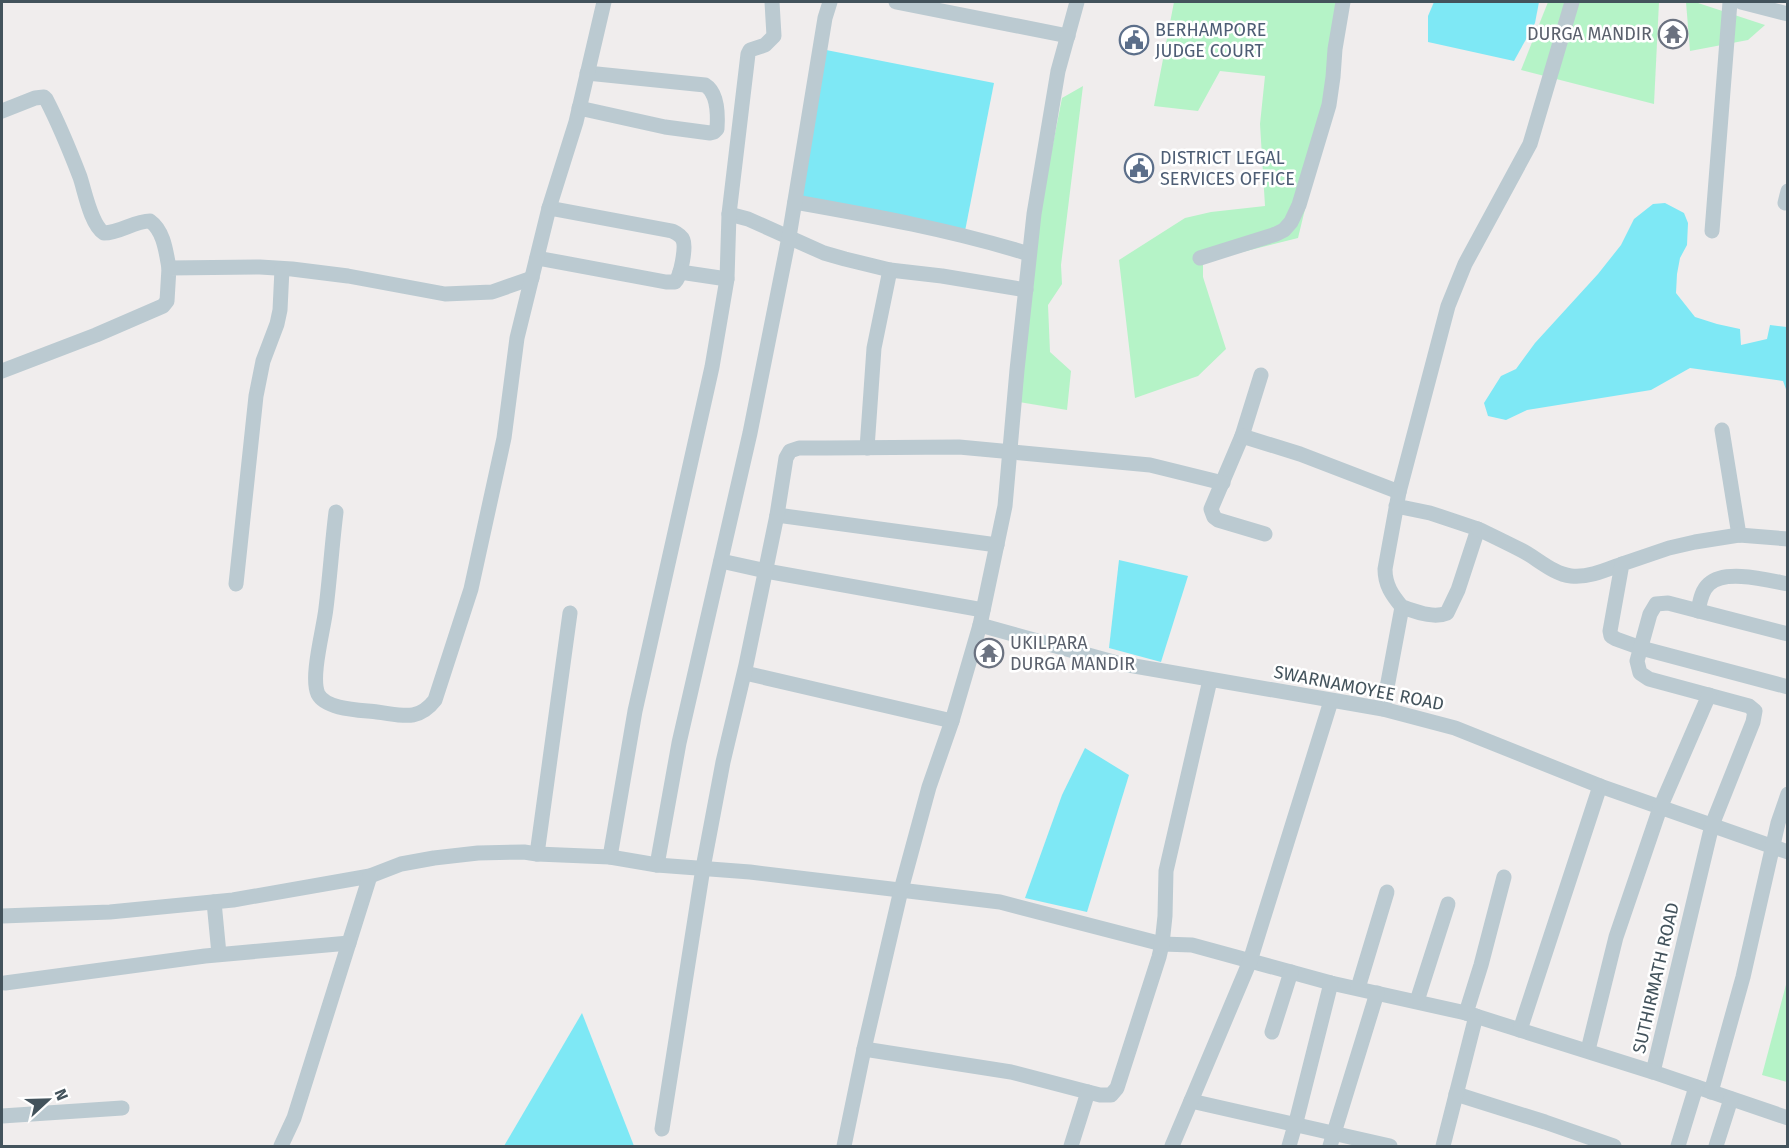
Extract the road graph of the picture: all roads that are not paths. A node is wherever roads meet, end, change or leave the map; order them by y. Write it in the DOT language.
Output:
graph roads {
  1 [pos="604,2"];
  2 [pos="772,2"];
  3 [pos="830,2"];
  4 [pos="896,2"];
  5 [pos="1077,2"];
  6 [pos="1343,2"];
  7 [pos="1572,2"];
  8 [pos="1730,2"];
  9 [pos="1741,2"];
  10 [pos="1788,14"];
  11 [pos="1068,36"];
  12 [pos="587,74"];
  13 [pos="579,108"];
  14 [pos="2,111"];
  15 [pos="795,202"];
  16 [pos="549,208"];
  17 [pos="729,214"];
  18 [pos="1712,231"];
  19 [pos="789,237"];
  20 [pos="1029,254"];
  21 [pos="537,258"];
  22 [pos="1200,258"];
  23 [pos="169,268"];
  24 [pos="282,268"];
  25 [pos="890,270"];
  26 [pos="680,272"];
  27 [pos="532,278"];
  28 [pos="727,279"];
  29 [pos="1026,290"];
  30 [pos="2,371"];
  31 [pos="1262,375"];
  32 [pos="1722,429"];
  33 [pos="1242,436"];
  34 [pos="867,448"];
  35 [pos="1010,452"];
  36 [pos="1223,483"];
  37 [pos="1398,499"];
  38 [pos="336,512"];
  39 [pos="777,515"];
  40 [pos="1478,529"];
  41 [pos="1265,534"];
  42 [pos="1739,535"];
  43 [pos="1788,539"];
  44 [pos="997,545"];
  45 [pos="721,561"];
  46 [pos="1622,564"];
  47 [pos="766,571"];
  48 [pos="236,584"];
  49 [pos="1788,584"];
  50 [pos="1402,607"];
  51 [pos="983,610"];
  52 [pos="1698,610"];
  53 [pos="570,613"];
  54 [pos="980,625"];
  55 [pos="1788,634"];
  56 [pos="1641,648"];
  57 [pos="745,673"];
  58 [pos="1210,680"];
  59 [pos="1788,687"];
  60 [pos="1709,695"];
  61 [pos="1331,701"];
  62 [pos="1383,709"];
  63 [pos="952,722"];
  64 [pos="1600,786"];
  65 [pos="1788,794"];
  66 [pos="1660,808"];
  67 [pos="1712,825"];
  68 [pos="1781,849"];
  69 [pos="537,854"];
  70 [pos="610,857"];
  71 [pos="657,865"];
  72 [pos="703,868"];
  73 [pos="370,876"];
  74 [pos="1504,877"];
  75 [pos="901,890"];
  76 [pos="1387,892"];
  77 [pos="214,902"];
  78 [pos="1448,904"];
  79 [pos="2,916"];
  80 [pos="349,943"];
  81 [pos="1162,944"];
  82 [pos="219,954"];
  83 [pos="1250,961"];
  84 [pos="1291,972"];
  85 [pos="5,982"];
  86 [pos="1331,983"];
  87 [pos="1358,988"];
  88 [pos="1377,993"];
  89 [pos="1417,1001"];
  90 [pos="1471,1015"];
  91 [pos="1520,1030"];
  92 [pos="1272,1032"];
  93 [pos="864,1049"];
  94 [pos="1588,1050"];
  95 [pos="1653,1072"];
  96 [pos="1703,1089"];
  97 [pos="1088,1092"];
  98 [pos="1456,1094"];
  99 [pos="1731,1099"];
  100 [pos="1191,1101"];
  101 [pos="122,1108"];
  102 [pos="2,1116"];
  103 [pos="1788,1118"];
  104 [pos="1295,1124"];
  105 [pos="662,1129"];
  106 [pos="1332,1140"];
  107 [pos="281,1146"];
  108 [pos="844,1146"];
  109 [pos="1071,1146"];
  110 [pos="1172,1146"];
  111 [pos="1288,1146"];
  112 [pos="1390,1146"];
  113 [pos="1443,1146"];
  114 [pos="1614,1146"];
  115 [pos="1678,1146"];
  116 [pos="1716,1146"];
  1 -- 12 [label="street"];
  2 -- 17 [label="street"];
  3 -- 15 [label="street"];
  4 -- 11 [label="street"];
  5 -- 11 [label="street"];
  6 -- 22 [label="street"];
  7 -- 37 [label="street"];
  8 -- 18 [label="street"];
  9 -- 10 [label="street"];
  11 -- 20 [label="street"];
  12 -- 13 [label="street"];
  12 -- 13 [label="street"];
  13 -- 16 [label="street"];
  14 -- 23 [label="street"];
  15 -- 19 [label="street"];
  15 -- 20 [label="street"];
  16 -- 21 [label="street"];
  16 -- 26 [label="street"];
  17 -- 19 [label="street"];
  17 -- 28 [label="street"];
  19 -- 25 [label="street"];
  19 -- 45 [label="street"];
  20 -- 29 [label="street"];
  21 -- 26 [label="street"];
  21 -- 27 [label="street"];
  23 -- 24 [label="street"];
  23 -- 30 [label="street"];
  24 -- 27 [label="street"];
  24 -- 48 [label="street"];
  25 -- 29 [label="street"];
  25 -- 34 [label="street"];
  26 -- 28 [label="street"];
  27 -- 38 [label="street"];
  28 -- 70 [label="street"];
  29 -- 35 [label="street"];
  31 -- 33 [label="street"];
  32 -- 42 [label="street"];
  33 -- 36 [label="street"];
  33 -- 37 [label="street"];
  34 -- 35 [label="street"];
  34 -- 39 [label="street"];
  35 -- 36 [label="street"];
  35 -- 44 [label="street"];
  36 -- 41 [label="street"];
  37 -- 40 [label="street"];
  37 -- 50 [label="street"];
  39 -- 44 [label="street"];
  39 -- 47 [label="street"];
  40 -- 46 [label="street"];
  40 -- 50 [label="street"];
  42 -- 43 [label="street"];
  42 -- 46 [label="street"];
  44 -- 51 [label="street"];
  45 -- 47 [label="street"];
  45 -- 71 [label="street"];
  46 -- 56 [label="street"];
  47 -- 51 [label="street"];
  47 -- 57 [label="street"];
  49 -- 52 [label="street"];
  50 -- 62 [label="street"];
  51 -- 54 [label="street"];
  52 -- 55 [label="street"];
  52 -- 56 [label="street"];
  53 -- 69 [label="street"];
  54 -- 58 [label="street, SWARNAMOYEE ROAD"];
  54 -- 63 [label="street"];
  56 -- 59 [label="street"];
  56 -- 60 [label="street"];
  57 -- 63 [label="street"];
  57 -- 72 [label="street"];
  58 -- 61 [label="street, SWARNAMOYEE ROAD"];
  58 -- 81 [label="street"];
  60 -- 66 [label="street"];
  60 -- 67 [label="street, SUTHIRMATH ROAD"];
  61 -- 62 [label="street, SWARNAMOYEE ROAD"];
  61 -- 83 [label="street"];
  62 -- 64 [label="street, SWARNAMOYEE ROAD"];
  63 -- 75 [label="street"];
  64 -- 66 [label="street, SWARNAMOYEE ROAD"];
  64 -- 91 [label="street"];
  65 -- 68 [label="street"];
  66 -- 67 [label="street, SWARNAMOYEE ROAD"];
  66 -- 94 [label="street"];
  67 -- 68 [label="street, SWARNAMOYEE ROAD"];
  67 -- 95 [label="street, SUTHIRMATH ROAD"];
  68 -- 96 [label="street"];
  69 -- 70 [label="street"];
  69 -- 73 [label="street"];
  70 -- 71 [label="street"];
  71 -- 72 [label="street"];
  72 -- 75 [label="street"];
  72 -- 105 [label="street"];
  73 -- 77 [label="street"];
  73 -- 80 [label="street"];
  74 -- 90 [label="street"];
  75 -- 81 [label="street"];
  75 -- 93 [label="street"];
  76 -- 87 [label="street"];
  77 -- 79 [label="street"];
  77 -- 82 [label="street"];
  78 -- 89 [label="street"];
  80 -- 82 [label="street"];
  80 -- 107 [label="street"];
  81 -- 83 [label="street"];
  81 -- 97 [label="street"];
  82 -- 85 [label="street"];
  83 -- 84 [label="street"];
  83 -- 100 [label="street"];
  84 -- 86 [label="street"];
  84 -- 92 [label="street"];
  86 -- 87 [label="street"];
  86 -- 104 [label="street"];
  87 -- 88 [label="street"];
  88 -- 89 [label="street"];
  88 -- 106 [label="street"];
  89 -- 90 [label="street"];
  90 -- 91 [label="street"];
  90 -- 98 [label="street"];
  91 -- 94 [label="street"];
  93 -- 97 [label="street"];
  93 -- 108 [label="street"];
  94 -- 95 [label="street"];
  95 -- 96 [label="street, SUTHIRMATH ROAD"];
  96 -- 99 [label="street, SUTHIRMATH ROAD"];
  96 -- 115 [label="street"];
  97 -- 109 [label="street"];
  98 -- 113 [label="street"];
  98 -- 114 [label="street"];
  99 -- 103 [label="street, SUTHIRMATH ROAD"];
  99 -- 116 [label="street"];
  100 -- 104 [label="street"];
  100 -- 110 [label="street"];
  101 -- 102 [label="street"];
  104 -- 106 [label="street"];
  104 -- 111 [label="street"];
  106 -- 112 [label="street"];
}
